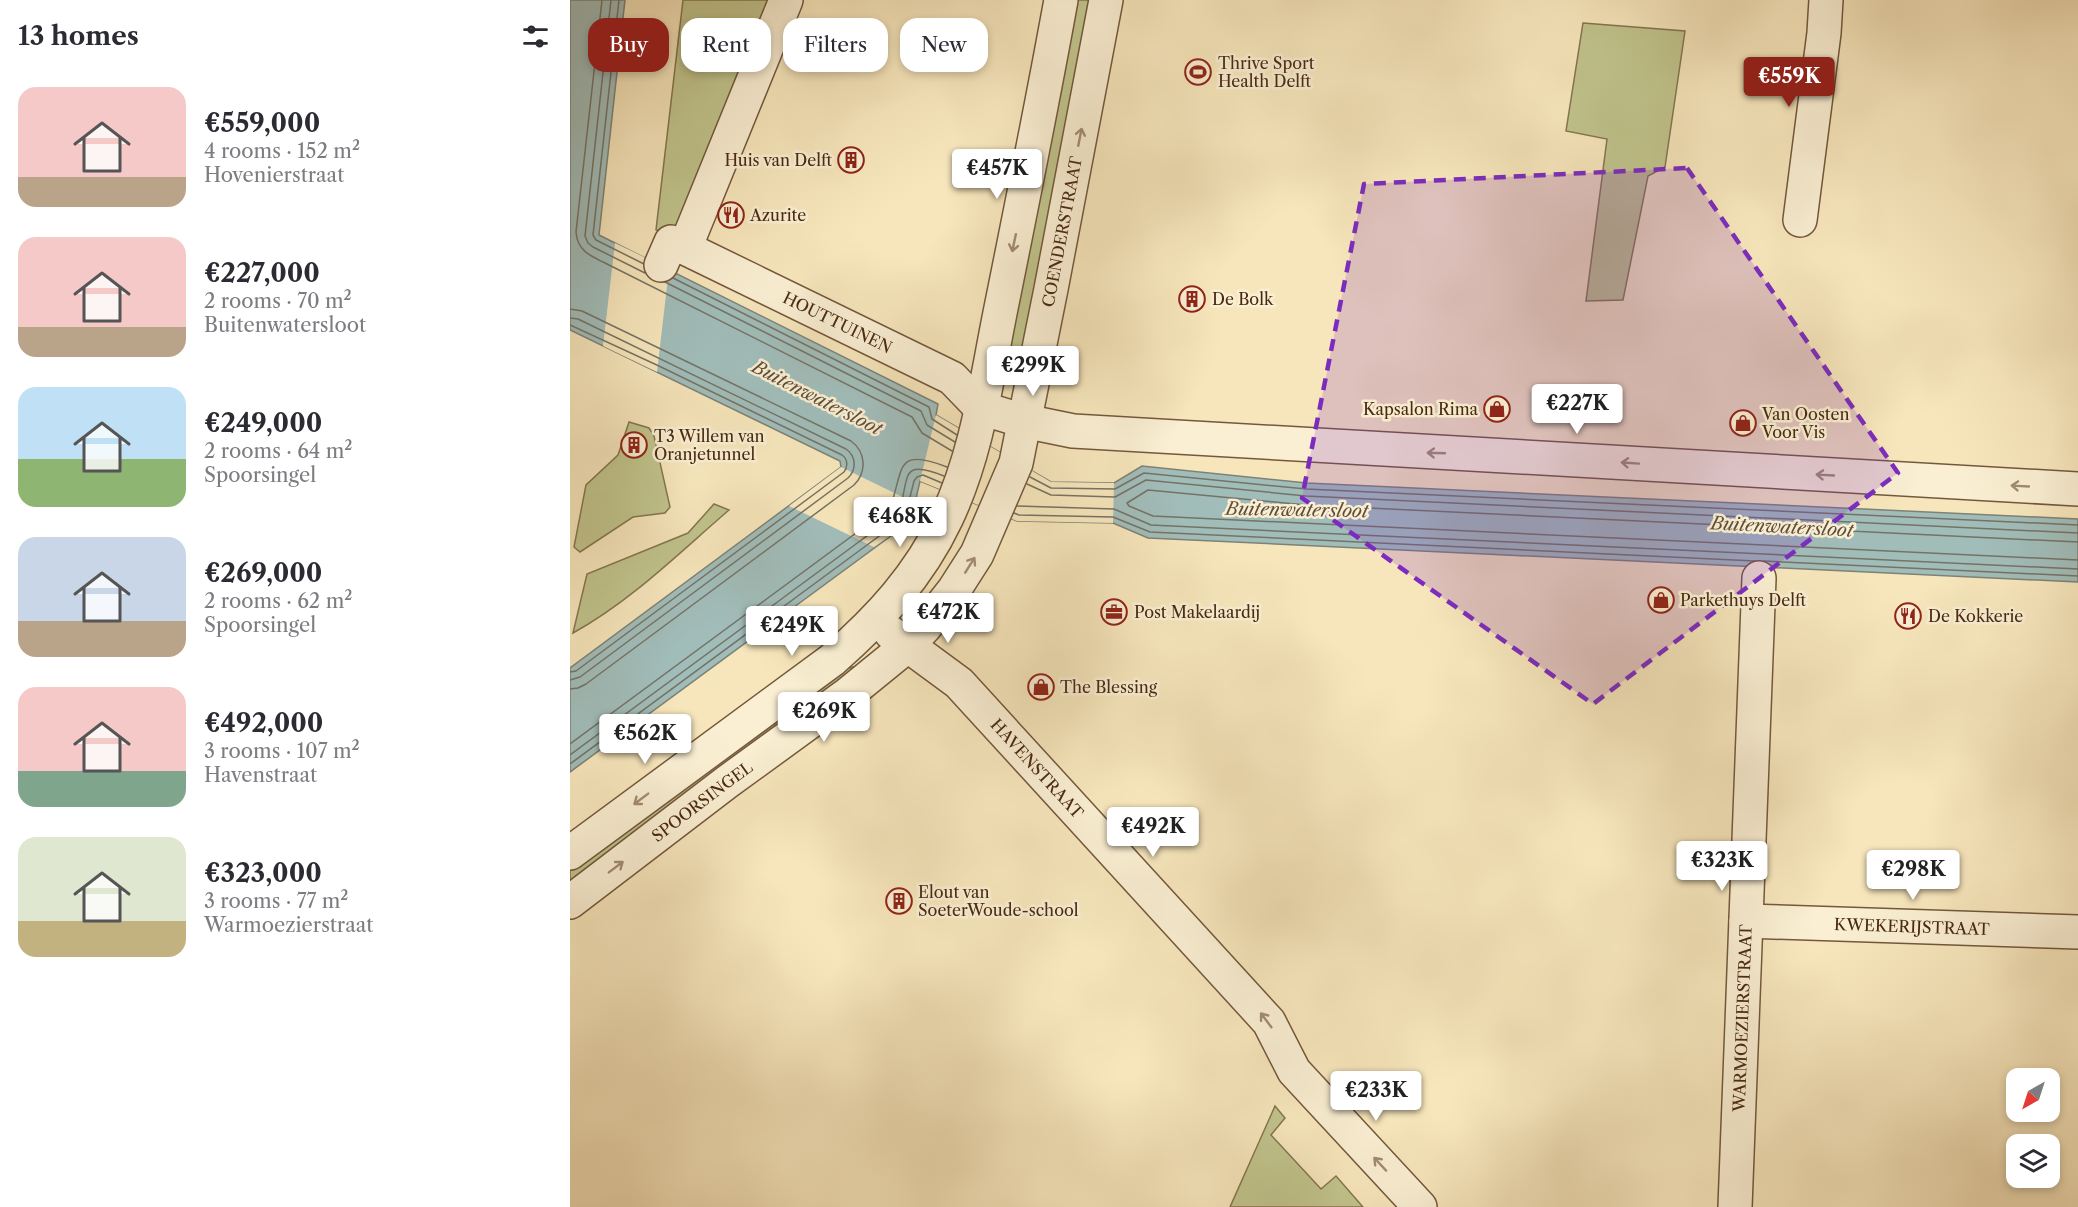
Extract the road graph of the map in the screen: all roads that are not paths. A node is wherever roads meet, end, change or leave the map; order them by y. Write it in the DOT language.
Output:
graph roads {
  1 [pos="786,0"];
  2 [pos="1061,0"];
  3 [pos="1106,0"];
  4 [pos="1826,0"];
  5 [pos="1800,220"];
  6 [pos="1024,421"];
  7 [pos="979,423"];
  8 [pos="2078,489"];
  9 [pos="996,512"];
  10 [pos="1759,578"];
  11 [pos="875,621"];
  12 [pos="907,646"];
  13 [pos="570,853"];
  14 [pos="570,902"];
  15 [pos="1746,921"];
  16 [pos="2078,932"];
  17 [pos="1420,1207"];
  18 [pos="1735,1207"];
  1 -- 7 [label="street, HOUTTUINEN"];
  2 -- 7 [label="street, one-way"];
  6 -- 3 [label="street, COENDERSTRAAT, one-way"];
  4 -- 5 [label="street"];
  6 -- 7 [label="street"];
  8 -- 6 [label="street, one-way"];
  6 -- 9 [label="street, COENDERSTRAAT"];
  7 -- 11 [label="street"];
  12 -- 9 [label="street, SPOORSINGEL, one-way"];
  10 -- 15 [label="street, WARMOEZIERSTRAAT"];
  11 -- 12 [label="street, HAVENSTRAAT"];
  11 -- 13 [label="street, one-way"];
  14 -- 12 [label="street, SPOORSINGEL, one-way"];
  17 -- 12 [label="street, HAVENSTRAAT, one-way"];
  15 -- 16 [label="street, KWEKERIJSTRAAT"];
  15 -- 18 [label="street, WARMOEZIERSTRAAT"];
}
